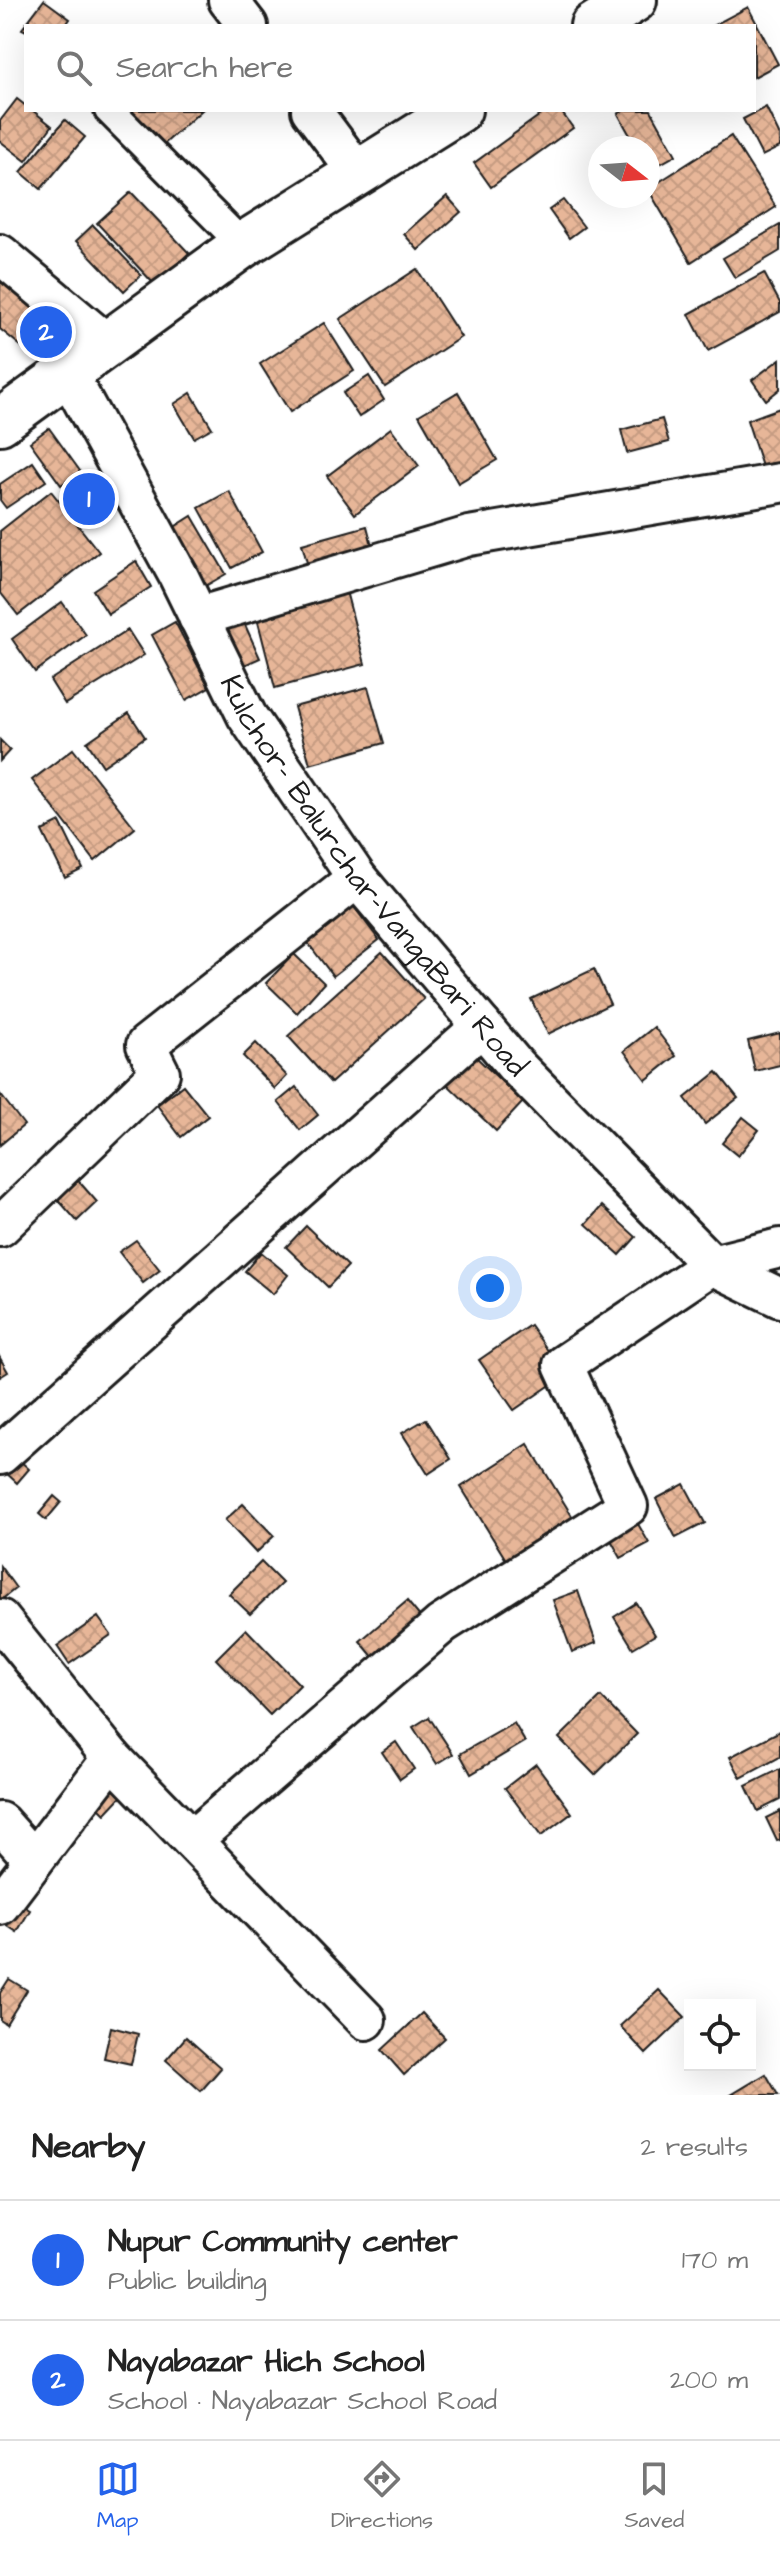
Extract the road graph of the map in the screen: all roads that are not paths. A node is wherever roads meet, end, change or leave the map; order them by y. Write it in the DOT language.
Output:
graph roads {
  1 [pos="228,0"];
  2 [pos="634,0"];
  3 [pos="246,24"];
  4 [pos="596,24"];
  5 [pos="111,112"];
  6 [pos="312,112"];
  7 [pos="456,112"];
  8 [pos="358,173"];
  9 [pos="243,245"];
  10 [pos="0,254"];
  11 [pos="106,343"];
  12 [pos="67,372"];
  13 [pos="0,422"];
  14 [pos="780,483"];
  15 [pos="198,617"];
  16 [pos="357,878"];
  17 [pos="482,1026"];
  18 [pos="0,1227"];
  19 [pos="780,1248"];
  20 [pos="712,1265"];
  21 [pos="780,1298"];
  22 [pos="0,1455"];
  23 [pos="0,1619"];
  24 [pos="112,1758"];
  25 [pos="0,1822"];
  26 [pos="192,1840"];
  27 [pos="33,1859"];
  28 [pos="0,1905"];
  29 [pos="366,2020"];
  1 -- 3 [label="street"];
  2 -- 4 [label="main road"];
  5 -- 9 [label="street"];
  6 -- 8 [label="street"];
  7 -- 8 [label="main road"];
  8 -- 9 [label="main road"];
  9 -- 11 [label="main road"];
  10 -- 11 [label="street"];
  11 -- 12 [label="main road"];
  12 -- 13 [label="main road"];
  12 -- 15 [label="street, Kulchor- Balurchar-VangaBari Road"];
  14 -- 15 [label="street"];
  15 -- 16 [label="street, Kulchor- Balurchar-VangaBari Road"];
  16 -- 17 [label="street, Kulchor- Balurchar-VangaBari Road"];
  16 -- 18 [label="street"];
  17 -- 20 [label="street, Kulchor- Balurchar-VangaBari Road"];
  17 -- 22 [label="street"];
  19 -- 20 [label="street"];
  20 -- 21 [label="street, Kulchor- Balurchar-VangaBari Road"];
  20 -- 26 [label="street"];
  23 -- 24 [label="street"];
  24 -- 26 [label="street"];
  24 -- 27 [label="street"];
  25 -- 27 [label="street"];
  26 -- 29 [label="street"];
  27 -- 28 [label="street"];
}
